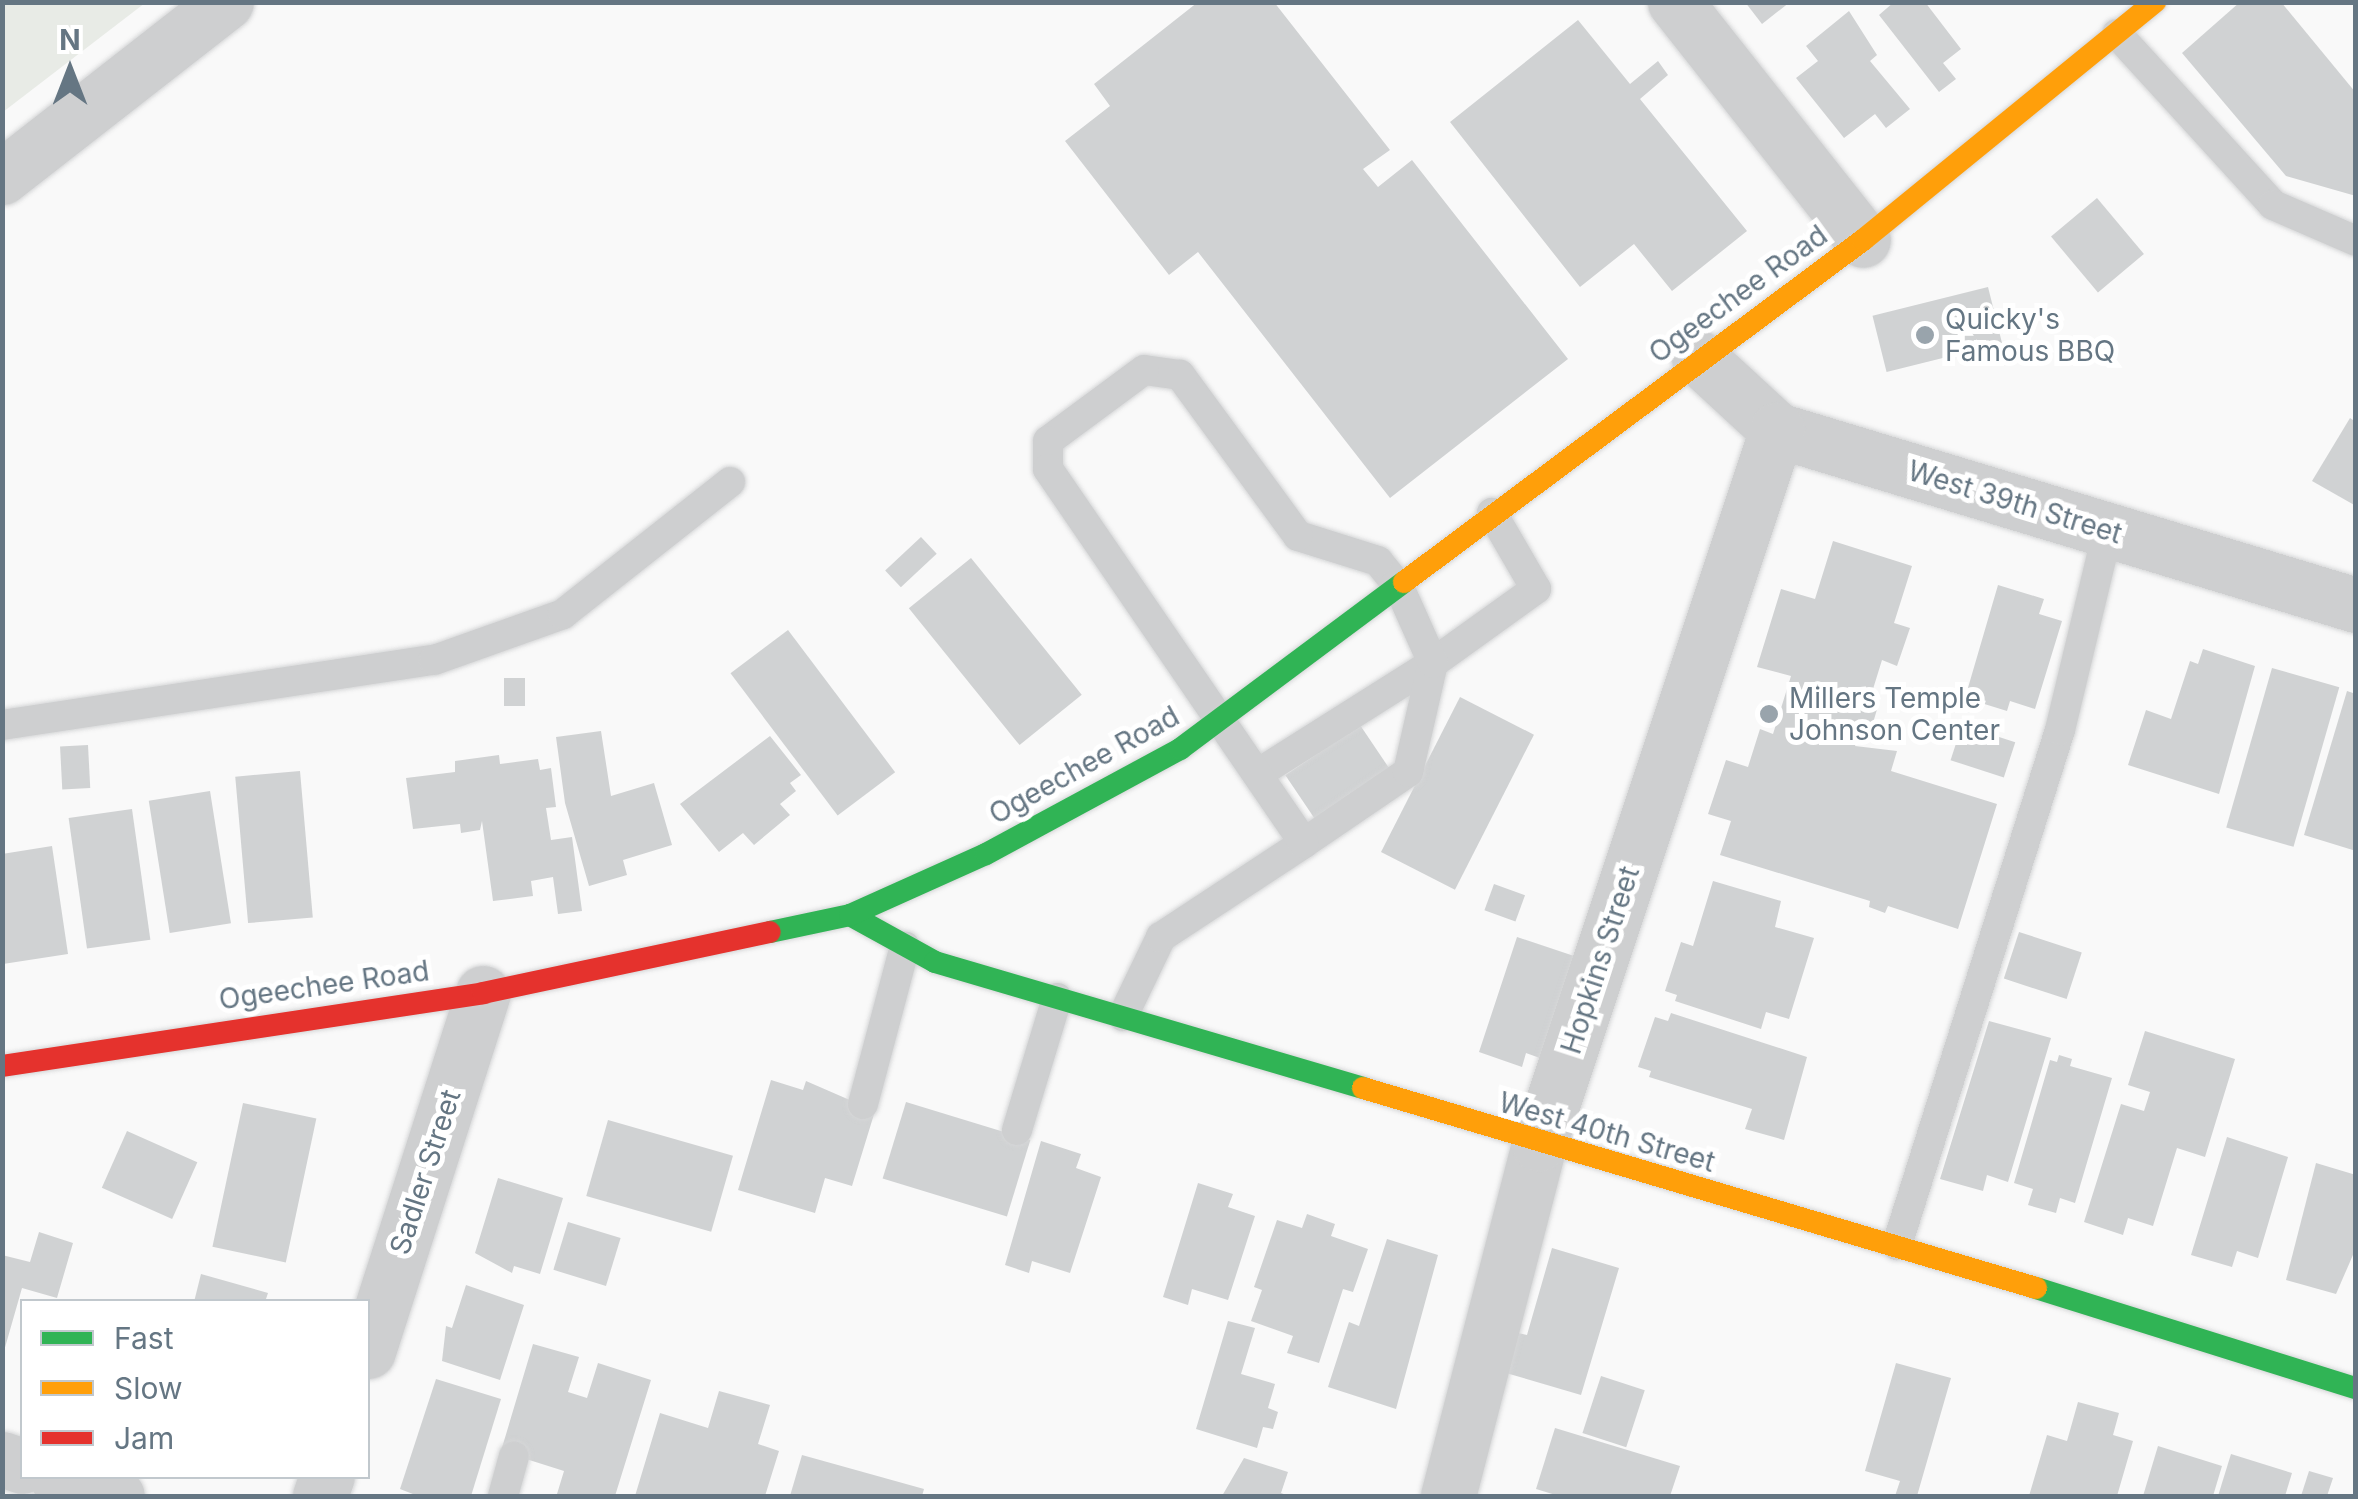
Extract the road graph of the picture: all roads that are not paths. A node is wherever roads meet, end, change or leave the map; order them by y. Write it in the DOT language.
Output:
graph roads {
  1 [pos="226,2"];
  2 [pos="1674,2"];
  3 [pos="2156,2"];
  4 [pos="2117,34"];
  5 [pos="2,176"];
  6 [pos="1863,240"];
  7 [pos="2356,241"];
  8 [pos="1698,358"];
  9 [pos="1777,430"];
  10 [pos="730,482"];
  11 [pos="1492,513"];
  12 [pos="2108,530"];
  13 [pos="1400,587"];
  14 [pos="2356,604"];
  15 [pos="1433,663"];
  16 [pos="1223,717"];
  17 [pos="2,726"];
  18 [pos="1258,773"];
  19 [pos="1304,843"];
  20 [pos="850,915"];
  21 [pos="905,946"];
  22 [pos="483,993"];
  23 [pos="1057,998"];
  24 [pos="1123,1016"];
  25 [pos="2,1066"];
  26 [pos="863,1104"];
  27 [pos="1017,1130"];
  28 [pos="1539,1144"];
  29 [pos="1897,1245"];
  30 [pos="370,1345"];
  31 [pos="2356,1388"];
  32 [pos="514,1456"];
  33 [pos="65,1479"];
  34 [pos="117,1496"];
  35 [pos="503,1496"];
  36 [pos="1448,1496"];
  1 -- 5 [label="street"];
  2 -- 6 [label="street"];
  3 -- 4 [label="street, Ogeechee Road"];
  4 -- 6 [label="street, Ogeechee Road"];
  4 -- 7 [label="lane"];
  6 -- 8 [label="street, Ogeechee Road"];
  8 -- 9 [label="street, West 39th Street"];
  8 -- 11 [label="street, Ogeechee Road"];
  9 -- 12 [label="street, West 39th Street"];
  9 -- 28 [label="street, Hopkins Street"];
  10 -- 17 [label="lane"];
  11 -- 13 [label="street, Ogeechee Road"];
  11 -- 15 [label="lane"];
  12 -- 14 [label="street, West 39th Street"];
  12 -- 29 [label="lane"];
  13 -- 15 [label="lane"];
  13 -- 16 [label="street, Ogeechee Road"];
  13 -- 16 [label="lane"];
  15 -- 18 [label="lane"];
  15 -- 19 [label="lane"];
  16 -- 18 [label="lane"];
  16 -- 20 [label="street, Ogeechee Road"];
  18 -- 19 [label="lane"];
  19 -- 24 [label="lane"];
  20 -- 21 [label="street, West 40th Street"];
  20 -- 22 [label="street, Ogeechee Road"];
  21 -- 23 [label="street, West 40th Street"];
  21 -- 26 [label="lane"];
  22 -- 25 [label="street, Ogeechee Road"];
  22 -- 30 [label="street, Sadler Street"];
  23 -- 24 [label="street, West 40th Street"];
  23 -- 27 [label="lane"];
  24 -- 28 [label="street, West 40th Street"];
  28 -- 29 [label="street, West 40th Street"];
  28 -- 36 [label="street, Hopkins Street"];
  29 -- 31 [label="street, West 40th Street"];
  32 -- 35 [label="lane"];
  33 -- 34 [label="street"];
}
